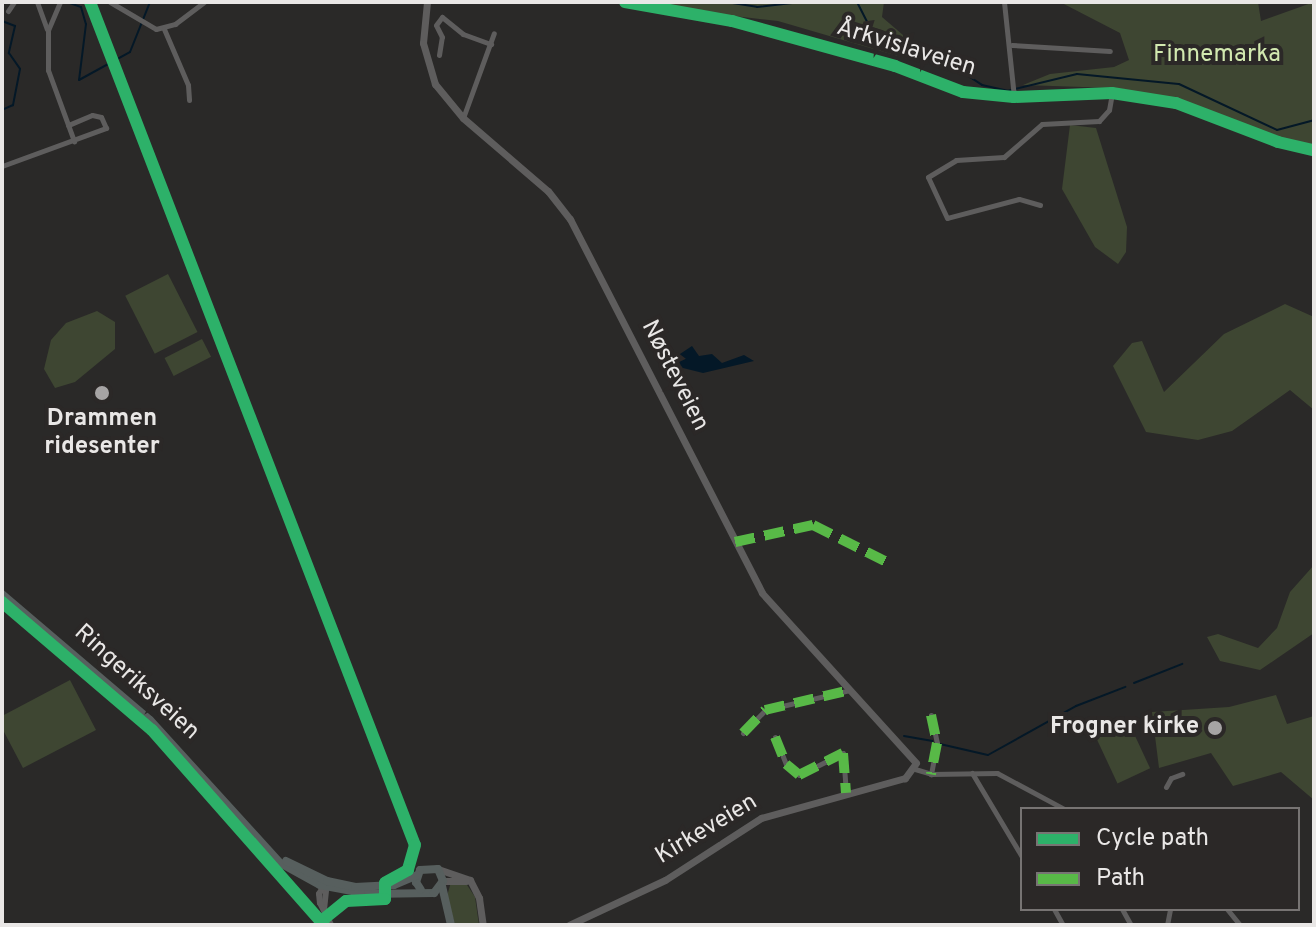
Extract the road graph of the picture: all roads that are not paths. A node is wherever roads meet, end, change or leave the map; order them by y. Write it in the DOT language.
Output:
graph roads {
  1 [pos="14,2"];
  2 [pos="37,2"];
  3 [pos="60,2"];
  4 [pos="110,2"];
  5 [pos="204,2"];
  6 [pos="427,2"];
  7 [pos="625,2"];
  8 [pos="1004,2"];
  9 [pos="8,11"];
  10 [pos="164,29"];
  11 [pos="48,30"];
  12 [pos="494,33"];
  13 [pos="491,44"];
  14 [pos="1012,45"];
  15 [pos="1110,51"];
  16 [pos="439,55"];
  17 [pos="1014,93"];
  18 [pos="1112,93"];
  19 [pos="189,100"];
  20 [pos="463,118"];
  21 [pos="68,125"];
  22 [pos="74,141"];
  23 [pos="1314,150"];
  24 [pos="2,166"];
  25 [pos="1040,205"];
  26 [pos="2,594"];
  27 [pos="850,690"];
  28 [pos="931,715"];
  29 [pos="743,733"];
  30 [pos="775,737"];
  31 [pos="916,766"];
  32 [pos="972,773"];
  33 [pos="931,774"];
  34 [pos="1182,774"];
  35 [pos="1166,787"];
  36 [pos="846,793"];
  37 [pos="1060,807"];
  38 [pos="1020,854"];
  39 [pos="438,869"];
  40 [pos="417,875"];
  41 [pos="471,883"];
  42 [pos="442,884"];
  43 [pos="326,885"];
  44 [pos="425,892"];
  45 [pos="449,921"];
  46 [pos="331,925"];
  47 [pos="483,925"];
  48 [pos="569,925"];
  1 -- 9 [label="street"];
  2 -- 11 [label="street"];
  3 -- 11 [label="street"];
  4 -- 10 [label="street"];
  5 -- 10 [label="street"];
  6 -- 20 [label="main road, Nøsteveien"];
  7 -- 17 [label="street, Årkvislaveien"];
  8 -- 14 [label="street"];
  10 -- 19 [label="street"];
  11 -- 21 [label="street"];
  12 -- 13 [label="street"];
  13 -- 16 [label="street"];
  13 -- 20 [label="street"];
  14 -- 15 [label="street"];
  14 -- 17 [label="street"];
  17 -- 18 [label="street, Årkvislaveien"];
  18 -- 23 [label="street, Årkvislaveien"];
  18 -- 25 [label="street"];
  20 -- 27 [label="main road, Nøsteveien"];
  21 -- 22 [label="street"];
  21 -- 22 [label="street"];
  22 -- 24 [label="street"];
  26 -- 43 [label="main road, Ringeriksveien"];
  27 -- 29 [label="street"];
  27 -- 31 [label="main road, Nøsteveien"];
  28 -- 33 [label="street"];
  30 -- 36 [label="street"];
  31 -- 33 [label="street"];
  31 -- 36 [label="main road, Kirkeveien"];
  32 -- 33 [label="street"];
  32 -- 37 [label="street"];
  32 -- 38 [label="street"];
  34 -- 35 [label="street"];
  36 -- 48 [label="main road, Kirkeveien"];
  39 -- 40 [label="main road, Ringeriksveien"];
  39 -- 41 [label="main road"];
  39 -- 42 [label="main road"];
  40 -- 43 [label="main road, Ringeriksveien"];
  40 -- 44 [label="main road"];
  41 -- 42 [label="main road"];
  41 -- 47 [label="main road"];
  42 -- 44 [label="main road"];
  42 -- 45 [label="main road"];
  43 -- 44 [label="main road, Ringeriksveien"];
  43 -- 46 [label="street"];
  44 -- 45 [label="main road"];
}
